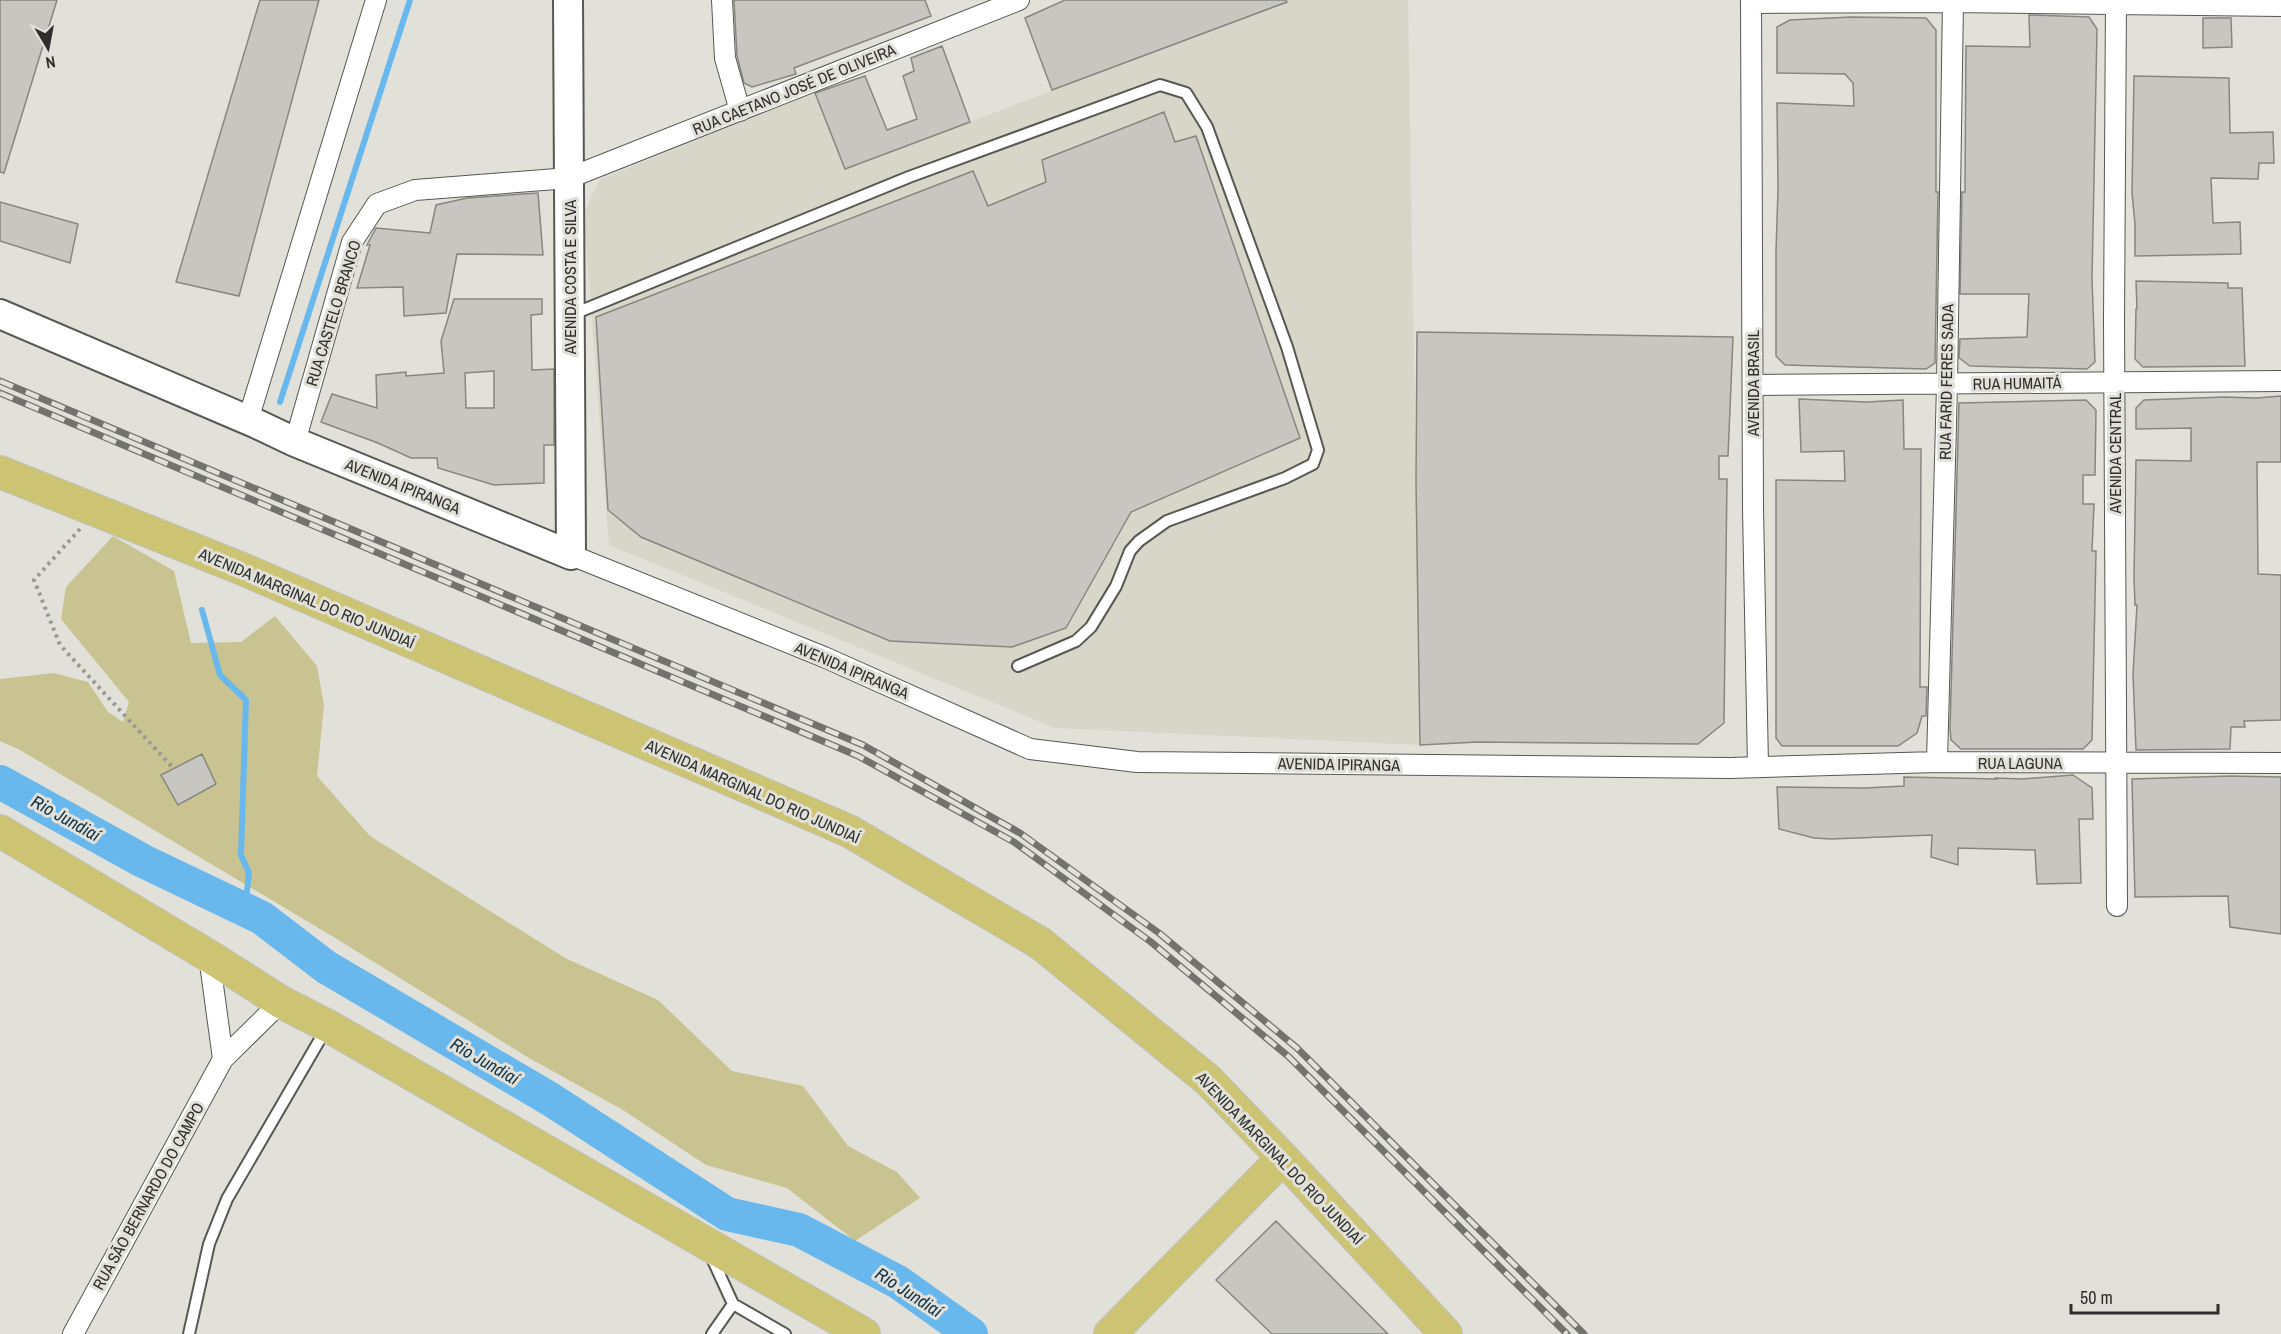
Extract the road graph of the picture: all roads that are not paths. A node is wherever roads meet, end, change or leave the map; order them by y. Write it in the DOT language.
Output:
graph roads {
  1 [pos="376,0"];
  2 [pos="568,0"];
  3 [pos="722,0"];
  4 [pos="1019,0"];
  5 [pos="1751,2"];
  6 [pos="1953,2"];
  7 [pos="2116,3"];
  8 [pos="2281,6"];
  9 [pos="740,111"];
  10 [pos="569,178"];
  11 [pos="0,314"];
  12 [pos="570,315"];
  13 [pos="2114,381"];
  14 [pos="2281,381"];
  15 [pos="1753,385"];
  16 [pos="1947,385"];
  17 [pos="253,422"];
  18 [pos="291,440"];
  19 [pos="0,472"];
  20 [pos="571,555"];
  21 [pos="1018,666"];
  22 [pos="1937,762"];
  23 [pos="2116,763"];
  24 [pos="2281,763"];
  25 [pos="1758,766"];
  26 [pos="0,831"];
  27 [pos="2117,906"];
  28 [pos="209,956"];
  29 [pos="281,1002"];
  30 [pos="328,1026"];
  31 [pos="223,1059"];
  32 [pos="1283,1158"];
  33 [pos="705,1243"];
  34 [pos="733,1304"];
  35 [pos="73,1334"];
  36 [pos="189,1334"];
  37 [pos="712,1334"];
  38 [pos="785,1334"];
  39 [pos="864,1334"];
  40 [pos="1110,1334"];
  41 [pos="1446,1334"];
  1 -- 17 [label="street"];
  2 -- 10 [label="main road, AVENIDA COSTA E SILVA"];
  3 -- 9 [label="street"];
  4 -- 9 [label="street, RUA CAETANO JOSÉ DE OLIVEIRA"];
  5 -- 6 [label="street"];
  5 -- 15 [label="street, AVENIDA BRASIL"];
  6 -- 7 [label="street"];
  6 -- 16 [label="street, RUA FARID FERES SADA"];
  7 -- 8 [label="street"];
  7 -- 13 [label="street, AVENIDA CENTRAL"];
  9 -- 10 [label="street, RUA CAETANO JOSÉ DE OLIVEIRA"];
  10 -- 12 [label="main road, AVENIDA COSTA E SILVA"];
  10 -- 18 [label="street, RUA CASTELO BRANCO"];
  11 -- 17 [label="main road, AVENIDA IPIRANGA"];
  12 -- 20 [label="main road, AVENIDA COSTA E SILVA"];
  12 -- 21 [label="lane"];
  13 -- 14 [label="street, RUA HUMAITÁ"];
  13 -- 16 [label="street, RUA HUMAITÁ"];
  13 -- 23 [label="street, AVENIDA CENTRAL"];
  15 -- 16 [label="street, RUA HUMAITÁ"];
  15 -- 25 [label="street, AVENIDA BRASIL"];
  16 -- 22 [label="street, RUA FARID FERES SADA"];
  17 -- 18 [label="main road, AVENIDA IPIRANGA"];
  18 -- 20 [label="main road, AVENIDA IPIRANGA"];
  19 -- 32 [label="main road, AVENIDA MARGINAL DO RIO JUNDIAÍ"];
  20 -- 25 [label="street, AVENIDA IPIRANGA"];
  22 -- 23 [label="street, RUA LAGUNA"];
  22 -- 25 [label="street, RUA LAGUNA"];
  23 -- 24 [label="street, RUA LAGUNA"];
  23 -- 27 [label="street, AVENIDA CENTRAL"];
  26 -- 28 [label="main road"];
  28 -- 29 [label="main road"];
  28 -- 31 [label="street"];
  29 -- 30 [label="main road"];
  29 -- 31 [label="street, RUA SÃO BERNARDO DO CAMPO"];
  30 -- 33 [label="main road"];
  30 -- 36 [label="lane"];
  31 -- 35 [label="street, RUA SÃO BERNARDO DO CAMPO"];
  32 -- 40 [label="main road"];
  32 -- 41 [label="main road, AVENIDA MARGINAL DO RIO JUNDIAÍ"];
  33 -- 34 [label="lane"];
  33 -- 39 [label="main road"];
  34 -- 37 [label="lane"];
  34 -- 38 [label="lane"];
}
